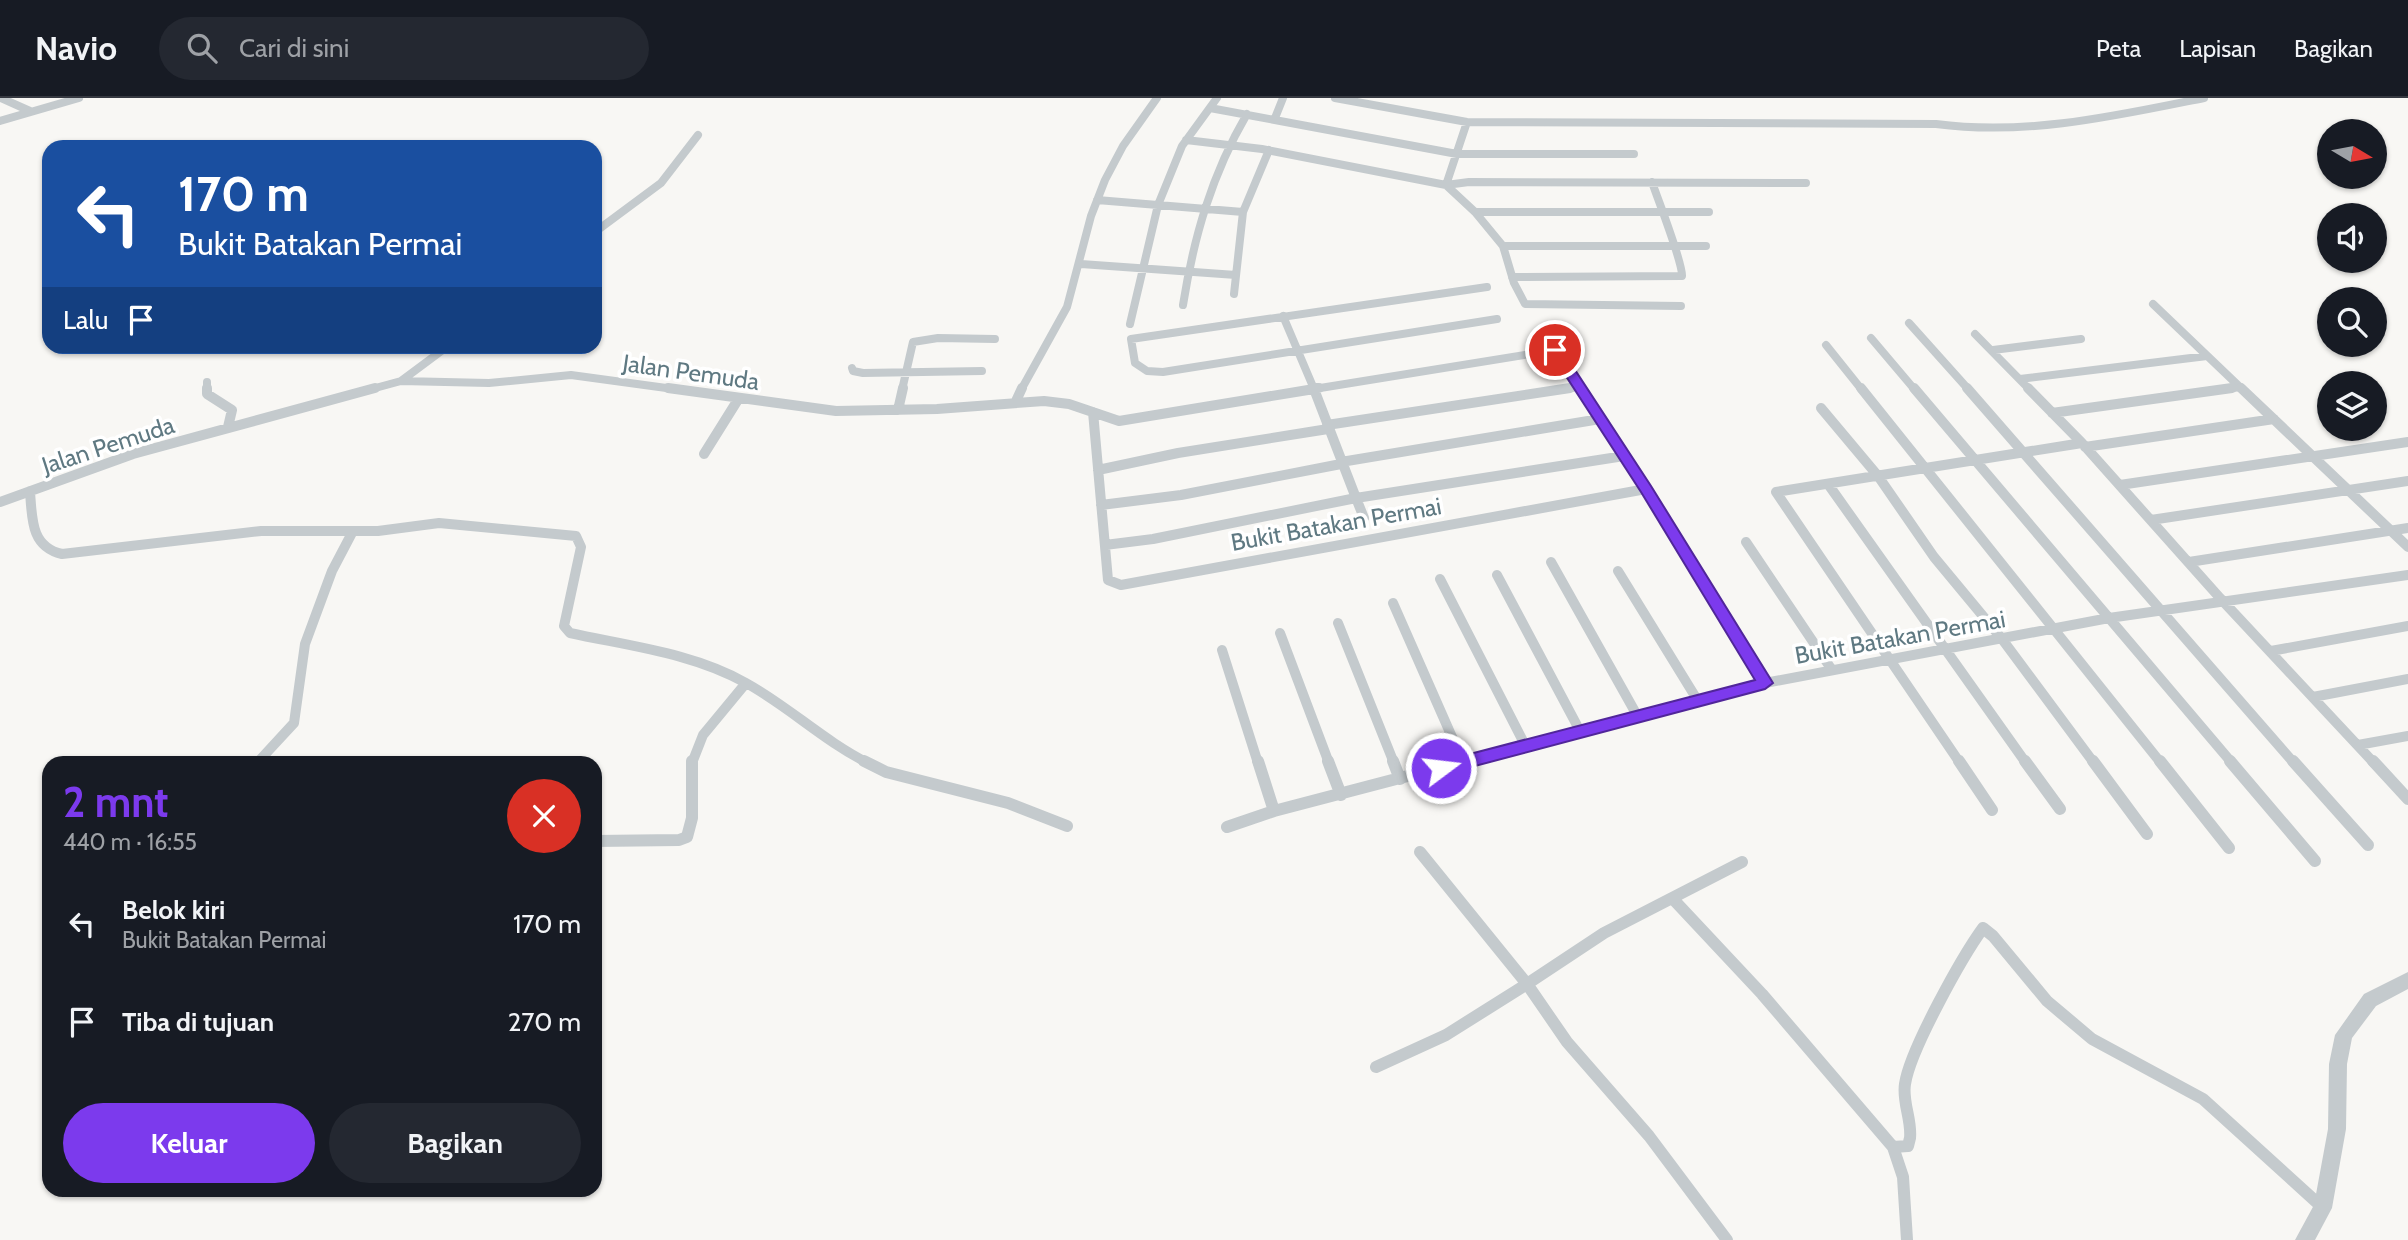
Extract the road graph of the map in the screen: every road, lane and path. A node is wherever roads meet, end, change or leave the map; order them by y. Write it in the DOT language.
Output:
graph roads {
  1 [pos="1,98"];
  2 [pos="79,98"];
  3 [pos="1157,98"];
  4 [pos="1217,98"];
  5 [pos="1283,98"];
  6 [pos="1335,98"];
  7 [pos="2204,98"];
  8 [pos="1210,108"];
  9 [pos="30,111"];
  10 [pos="1247,114"];
  11 [pos="1275,118"];
  12 [pos="0,121"];
  13 [pos="1467,122"];
  14 [pos="698,135"];
  15 [pos="1186,140"];
  16 [pos="1228,144"];
  17 [pos="1269,150"];
  18 [pos="1634,153"];
  19 [pos="1457,154"];
  20 [pos="1652,181"];
  21 [pos="1806,183"];
  22 [pos="1447,185"];
  23 [pos="1097,200"];
  24 [pos="1158,205"];
  25 [pos="1202,209"];
  26 [pos="1244,212"];
  27 [pos="1475,212"];
  28 [pos="1661,212"];
  29 [pos="1709,212"];
  30 [pos="602,227"];
  31 [pos="1503,246"];
  32 [pos="1673,246"];
  33 [pos="1706,246"];
  34 [pos="1082,264"];
  35 [pos="1143,268"];
  36 [pos="1188,271"];
  37 [pos="1236,275"];
  38 [pos="1512,277"];
  39 [pos="1487,287"];
  40 [pos="1234,294"];
  41 [pos="2152,304"];
  42 [pos="1183,305"];
  43 [pos="1681,306"];
  44 [pos="1283,316"];
  45 [pos="1497,318"];
  46 [pos="1909,323"];
  47 [pos="1130,324"];
  48 [pos="1975,334"];
  49 [pos="1871,338"];
  50 [pos="995,339"];
  51 [pos="2081,339"];
  52 [pos="1826,345"];
  53 [pos="1297,350"];
  54 [pos="1993,350"];
  55 [pos="437,354"];
  56 [pos="2207,356"];
  57 [pos="852,368"];
  58 [pos="982,371"];
  59 [pos="906,373"];
  60 [pos="2020,379"];
  61 [pos="401,381"];
  62 [pos="206,382"];
  63 [pos="1578,387"];
  64 [pos="2240,387"];
  65 [pos="1314,389"];
  66 [pos="739,398"];
  67 [pos="1016,401"];
  68 [pos="1822,408"];
  69 [pos="898,410"];
  70 [pos="1093,412"];
  71 [pos="2052,412"];
  72 [pos="1600,419"];
  73 [pos="2274,419"];
  74 [pos="228,427"];
  75 [pos="1327,427"];
  76 [pos="2408,442"];
  77 [pos="2084,445"];
  78 [pos="2026,453"];
  79 [pos="704,454"];
  80 [pos="1624,456"];
  81 [pos="2312,456"];
  82 [pos="1975,461"];
  83 [pos="1341,463"];
  84 [pos="1925,468"];
  85 [pos="1098,470"];
  86 [pos="1878,476"];
  87 [pos="2408,481"];
  88 [pos="1828,484"];
  89 [pos="2120,485"];
  90 [pos="1646,489"];
  91 [pos="2349,490"];
  92 [pos="30,491"];
  93 [pos="1356,498"];
  94 [pos="0,502"];
  95 [pos="1101,505"];
  96 [pos="1364,518"];
  97 [pos="2151,520"];
  98 [pos="2408,528"];
  99 [pos="2391,530"];
  100 [pos="353,531"];
  101 [pos="1746,542"];
  102 [pos="1105,545"];
  103 [pos="2408,547"];
  104 [pos="1551,562"];
  105 [pos="2189,562"];
  106 [pos="1618,571"];
  107 [pos="1497,575"];
  108 [pos="2408,575"];
  109 [pos="1440,579"];
  110 [pos="1393,603"];
  111 [pos="2225,603"];
  112 [pos="2165,611"];
  113 [pos="2109,618"];
  114 [pos="1338,623"];
  115 [pos="2408,626"];
  116 [pos="2054,630"];
  117 [pos="1280,633"];
  118 [pos="2002,639"];
  119 [pos="1222,650"];
  120 [pos="1946,650"];
  121 [pos="2271,652"];
  122 [pos="1890,661"];
  123 [pos="1832,670"];
  124 [pos="2408,679"];
  125 [pos="746,683"];
  126 [pos="1765,683"];
  127 [pos="2313,697"];
  128 [pos="1698,701"];
  129 [pos="1638,717"];
  130 [pos="1580,731"];
  131 [pos="2408,736"];
  132 [pos="1525,745"];
  133 [pos="2358,745"];
  134 [pos="263,756"];
  135 [pos="1463,762"];
  136 [pos="1400,779"];
  137 [pos="1341,795"];
  138 [pos="2408,799"];
  139 [pos="2060,809"];
  140 [pos="1992,810"];
  141 [pos="1274,811"];
  142 [pos="1067,827"];
  143 [pos="1227,827"];
  144 [pos="2147,834"];
  145 [pos="602,841"];
  146 [pos="2368,845"];
  147 [pos="2229,848"];
  148 [pos="1420,852"];
  149 [pos="2315,861"];
  150 [pos="1742,862"];
  151 [pos="1673,899"];
  152 [pos="2408,981"];
  153 [pos="1527,984"];
  154 [pos="1376,1067"];
  155 [pos="1893,1147"];
  156 [pos="2323,1208"];
  157 [pos="1727,1240"];
  158 [pos="1907,1240"];
  159 [pos="2304,1240"];
  1 -- 9 [label="street"];
  2 -- 9 [label="street"];
  3 -- 23 [label="street"];
  4 -- 8 [label="street"];
  5 -- 11 [label="street"];
  6 -- 13 [label="street"];
  7 -- 13 [label="street"];
  8 -- 10 [label="street"];
  8 -- 15 [label="street"];
  9 -- 12 [label="street"];
  10 -- 11 [label="street"];
  10 -- 16 [label="street"];
  11 -- 19 [label="street"];
  13 -- 19 [label="street"];
  14 -- 30 [label="street"];
  15 -- 16 [label="street"];
  15 -- 24 [label="street"];
  16 -- 17 [label="street"];
  16 -- 25 [label="street"];
  17 -- 22 [label="street"];
  17 -- 26 [label="street"];
  18 -- 19 [label="street"];
  19 -- 22 [label="street"];
  20 -- 21 [label="street"];
  20 -- 22 [label="street"];
  20 -- 28 [label="street"];
  22 -- 27 [label="street"];
  23 -- 24 [label="street"];
  23 -- 34 [label="street"];
  24 -- 25 [label="street"];
  24 -- 35 [label="street"];
  25 -- 26 [label="street"];
  25 -- 36 [label="street"];
  26 -- 37 [label="street"];
  27 -- 28 [label="street"];
  27 -- 31 [label="street"];
  28 -- 29 [label="street"];
  28 -- 32 [label="street"];
  31 -- 32 [label="street"];
  31 -- 38 [label="street"];
  32 -- 33 [label="street"];
  32 -- 38 [label="street"];
  34 -- 35 [label="street"];
  34 -- 67 [label="street"];
  35 -- 36 [label="street"];
  35 -- 47 [label="street"];
  36 -- 37 [label="street"];
  36 -- 42 [label="street"];
  37 -- 40 [label="street"];
  38 -- 43 [label="street"];
  39 -- 44 [label="street"];
  41 -- 56 [label="street"];
  44 -- 53 [label="street, Bukit Batakan Permai"];
  44 -- 53 [label="street"];
  45 -- 53 [label="street"];
  46 -- 78 [label="street"];
  48 -- 54 [label="street"];
  49 -- 82 [label="street"];
  50 -- 59 [label="street"];
  51 -- 54 [label="street"];
  52 -- 84 [label="street"];
  53 -- 65 [label="street, Bukit Batakan Permai"];
  54 -- 60 [label="street"];
  55 -- 61 [label="street"];
  56 -- 60 [label="street"];
  56 -- 64 [label="street"];
  57 -- 59 [label="street"];
  58 -- 59 [label="street"];
  59 -- 69 [label="street"];
  60 -- 71 [label="street"];
  61 -- 66 [label="street, Jalan Pemuda"];
  61 -- 74 [label="street, Jalan Pemuda"];
  62 -- 74 [label="street"];
  63 -- 65 [label="street, Bukit Batakan Permai"];
  63 -- 72 [label="street, Bukit Batakan Permai"];
  63 -- 75 [label="street"];
  64 -- 71 [label="street"];
  64 -- 73 [label="street"];
  65 -- 70 [label="street, Bukit Batakan Permai"];
  65 -- 75 [label="street, Bukit Batakan Permai"];
  66 -- 69 [label="street, Jalan Pemuda"];
  66 -- 79 [label="street"];
  67 -- 69 [label="street, Jalan Pemuda"];
  67 -- 70 [label="street, Bukit Batakan Permai"];
  68 -- 86 [label="street"];
  70 -- 85 [label="street, Bukit Batakan Permai"];
  71 -- 77 [label="street"];
  72 -- 80 [label="street, Bukit Batakan Permai"];
  72 -- 83 [label="street"];
  73 -- 77 [label="street"];
  73 -- 81 [label="street"];
  74 -- 92 [label="street, Jalan Pemuda"];
  75 -- 83 [label="street, Bukit Batakan Permai"];
  75 -- 85 [label="street"];
  76 -- 81 [label="street"];
  77 -- 78 [label="street"];
  77 -- 89 [label="street"];
  78 -- 82 [label="street"];
  78 -- 112 [label="street"];
  80 -- 90 [label="street, Bukit Batakan Permai"];
  80 -- 93 [label="street, Bukit Batakan Permai"];
  81 -- 89 [label="street"];
  81 -- 91 [label="street"];
  82 -- 84 [label="street"];
  82 -- 113 [label="street"];
  83 -- 93 [label="street, Bukit Batakan Permai"];
  83 -- 95 [label="street"];
  84 -- 86 [label="street"];
  84 -- 116 [label="street"];
  85 -- 95 [label="street, Bukit Batakan Permai"];
  86 -- 88 [label="street"];
  86 -- 118 [label="street"];
  87 -- 91 [label="street"];
  88 -- 120 [label="street"];
  88 -- 122 [label="street"];
  89 -- 97 [label="street"];
  90 -- 102 [label="street, Bukit Batakan Permai"];
  90 -- 126 [label="street, Bukit Batakan Permai"];
  91 -- 97 [label="street"];
  91 -- 99 [label="street"];
  92 -- 94 [label="street, Jalan Pemuda"];
  92 -- 100 [label="street"];
  93 -- 96 [label="street"];
  93 -- 102 [label="street, Bukit Batakan Permai"];
  95 -- 102 [label="street, Bukit Batakan Permai"];
  97 -- 105 [label="street"];
  98 -- 99 [label="street"];
  99 -- 103 [label="street"];
  99 -- 105 [label="street"];
  100 -- 125 [label="street"];
  100 -- 134 [label="street"];
  101 -- 123 [label="street"];
  104 -- 129 [label="street"];
  105 -- 111 [label="street"];
  106 -- 128 [label="street"];
  107 -- 130 [label="street"];
  108 -- 111 [label="street, Bukit Batakan Permai"];
  109 -- 132 [label="street"];
  110 -- 135 [label="street"];
  111 -- 112 [label="street, Bukit Batakan Permai"];
  111 -- 121 [label="street"];
  112 -- 113 [label="street, Bukit Batakan Permai"];
  112 -- 146 [label="street"];
  113 -- 116 [label="street, Bukit Batakan Permai"];
  113 -- 149 [label="street"];
  114 -- 136 [label="street"];
  115 -- 121 [label="street"];
  116 -- 118 [label="street, Bukit Batakan Permai"];
  116 -- 147 [label="street"];
  117 -- 137 [label="street"];
  118 -- 120 [label="street, Bukit Batakan Permai"];
  118 -- 144 [label="street"];
  119 -- 141 [label="street"];
  120 -- 122 [label="street, Bukit Batakan Permai"];
  120 -- 139 [label="street"];
  121 -- 127 [label="street"];
  122 -- 123 [label="street, Bukit Batakan Permai"];
  122 -- 140 [label="street"];
  123 -- 126 [label="street, Bukit Batakan Permai"];
  124 -- 127 [label="street"];
  125 -- 142 [label="street"];
  125 -- 145 [label="street"];
  126 -- 128 [label="street"];
  127 -- 133 [label="street"];
  128 -- 129 [label="street"];
  129 -- 130 [label="street"];
  130 -- 132 [label="street"];
  131 -- 133 [label="street"];
  132 -- 135 [label="street"];
  133 -- 138 [label="street"];
  135 -- 136 [label="street"];
  136 -- 137 [label="street"];
  137 -- 141 [label="street"];
  141 -- 143 [label="street"];
  148 -- 153 [label="street"];
  150 -- 151 [label="street"];
  151 -- 153 [label="street"];
  151 -- 155 [label="street"];
  152 -- 156 [label="street"];
  153 -- 154 [label="street"];
  153 -- 157 [label="street"];
  155 -- 156 [label="street"];
  155 -- 158 [label="street"];
  156 -- 159 [label="street"];
}
